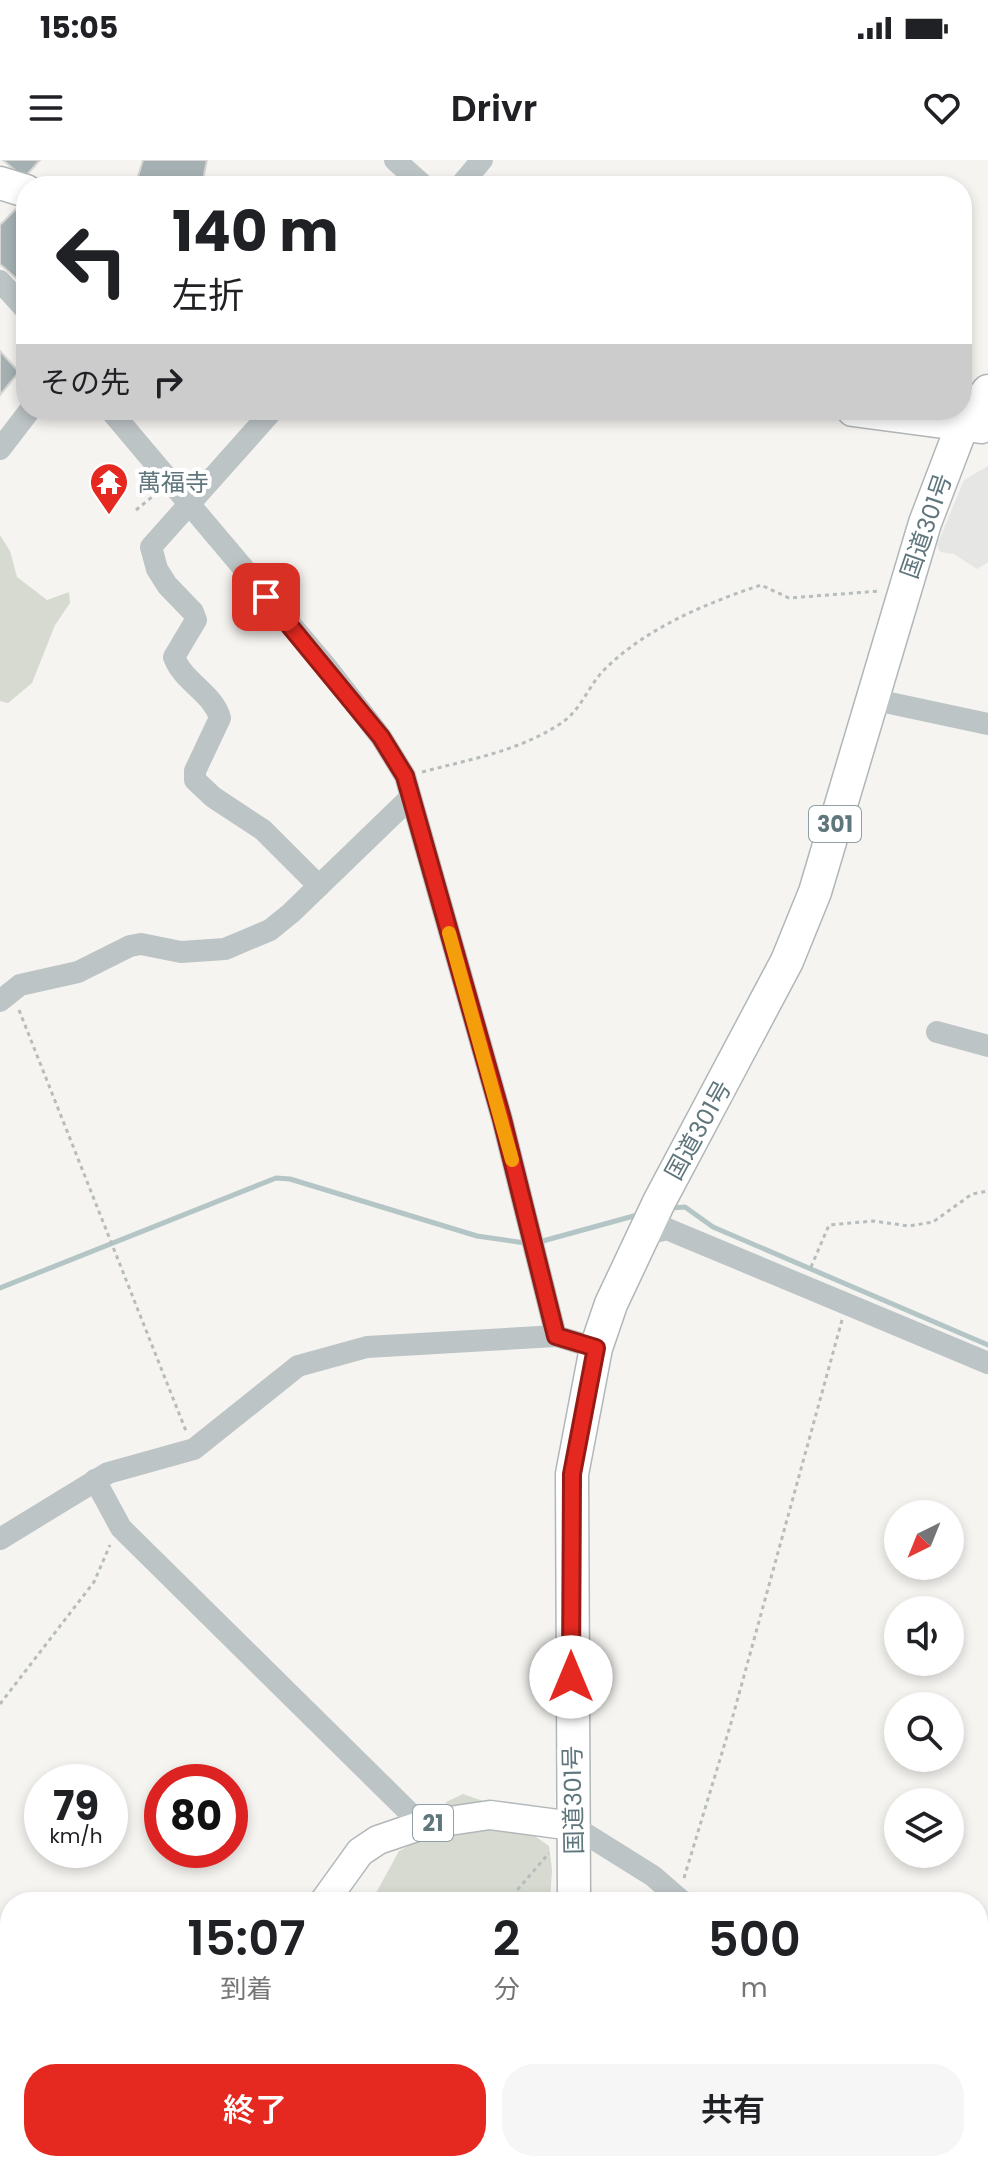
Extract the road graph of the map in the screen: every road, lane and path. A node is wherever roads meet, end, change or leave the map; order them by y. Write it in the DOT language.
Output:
graph roads {
  1 [pos="395,160"];
  2 [pos="482,160"];
  3 [pos="413,176"];
  4 [pos="468,176"];
  5 [pos="0,281"];
  6 [pos="16,299"];
  7 [pos="988,391"];
  8 [pos="22,420"];
  9 [pos="118,420"];
  10 [pos="265,420"];
  11 [pos="925,420"];
  12 [pos="975,427"];
  13 [pos="0,449"];
  14 [pos="169,483"];
  15 [pos="187,505"];
  16 [pos="136,510"];
  17 [pos="904,590"];
  18 [pos="871,699"];
  19 [pos="988,724"];
  20 [pos="407,787"];
  21 [pos="319,886"];
  22 [pos="5,997"];
  23 [pos="937,1032"];
  24 [pos="988,1046"];
  25 [pos="988,1191"];
  26 [pos="650,1219"];
  27 [pos="812,1264"];
  28 [pos="849,1303"];
  29 [pos="556,1336"];
  30 [pos="596,1348"];
  31 [pos="988,1363"];
  32 [pos="194,1449"];
  33 [pos="95,1480"];
  34 [pos="121,1528"];
  35 [pos="0,1539"];
  36 [pos="0,1704"];
  37 [pos="422,1825"];
  38 [pos="573,1826"];
  39 [pos="331,1892"];
  40 [pos="516,1892"];
  41 [pos="574,1892"];
  42 [pos="671,1892"];
  43 [pos="682,1892"];
  1 -- 3 [label="street"];
  2 -- 4 [label="street"];
  5 -- 6 [label="street"];
  7 -- 12 [label="highway, 国道301号 / 301"];
  8 -- 13 [label="street"];
  9 -- 14 [label="street"];
  10 -- 15 [label="street"];
  11 -- 12 [label="highway"];
  12 -- 17 [label="highway, 国道301号 / 301"];
  14 -- 15 [label="street"];
  14 -- 16 [label="path"];
  15 -- 20 [label="street"];
  15 -- 21 [label="street"];
  17 -- 18 [label="highway, 国道301号 / 301"];
  17 -- 20 [label="path"];
  18 -- 19 [label="street"];
  18 -- 26 [label="highway, 国道301号 / 301"];
  20 -- 21 [label="street"];
  20 -- 29 [label="street"];
  21 -- 22 [label="street"];
  22 -- 32 [label="path"];
  23 -- 24 [label="street"];
  25 -- 27 [label="path"];
  26 -- 28 [label="street"];
  26 -- 30 [label="highway, 国道301号 / 301"];
  28 -- 31 [label="street"];
  28 -- 43 [label="path"];
  29 -- 30 [label="street"];
  29 -- 32 [label="street"];
  30 -- 38 [label="highway, 国道301号 / 301"];
  32 -- 33 [label="street"];
  33 -- 34 [label="street"];
  33 -- 35 [label="street"];
  34 -- 36 [label="path"];
  34 -- 37 [label="street"];
  37 -- 38 [label="main road, 21"];
  37 -- 39 [label="main road, 21"];
  38 -- 40 [label="path"];
  38 -- 41 [label="highway, 国道301号 / 301"];
  38 -- 42 [label="street"];
}
